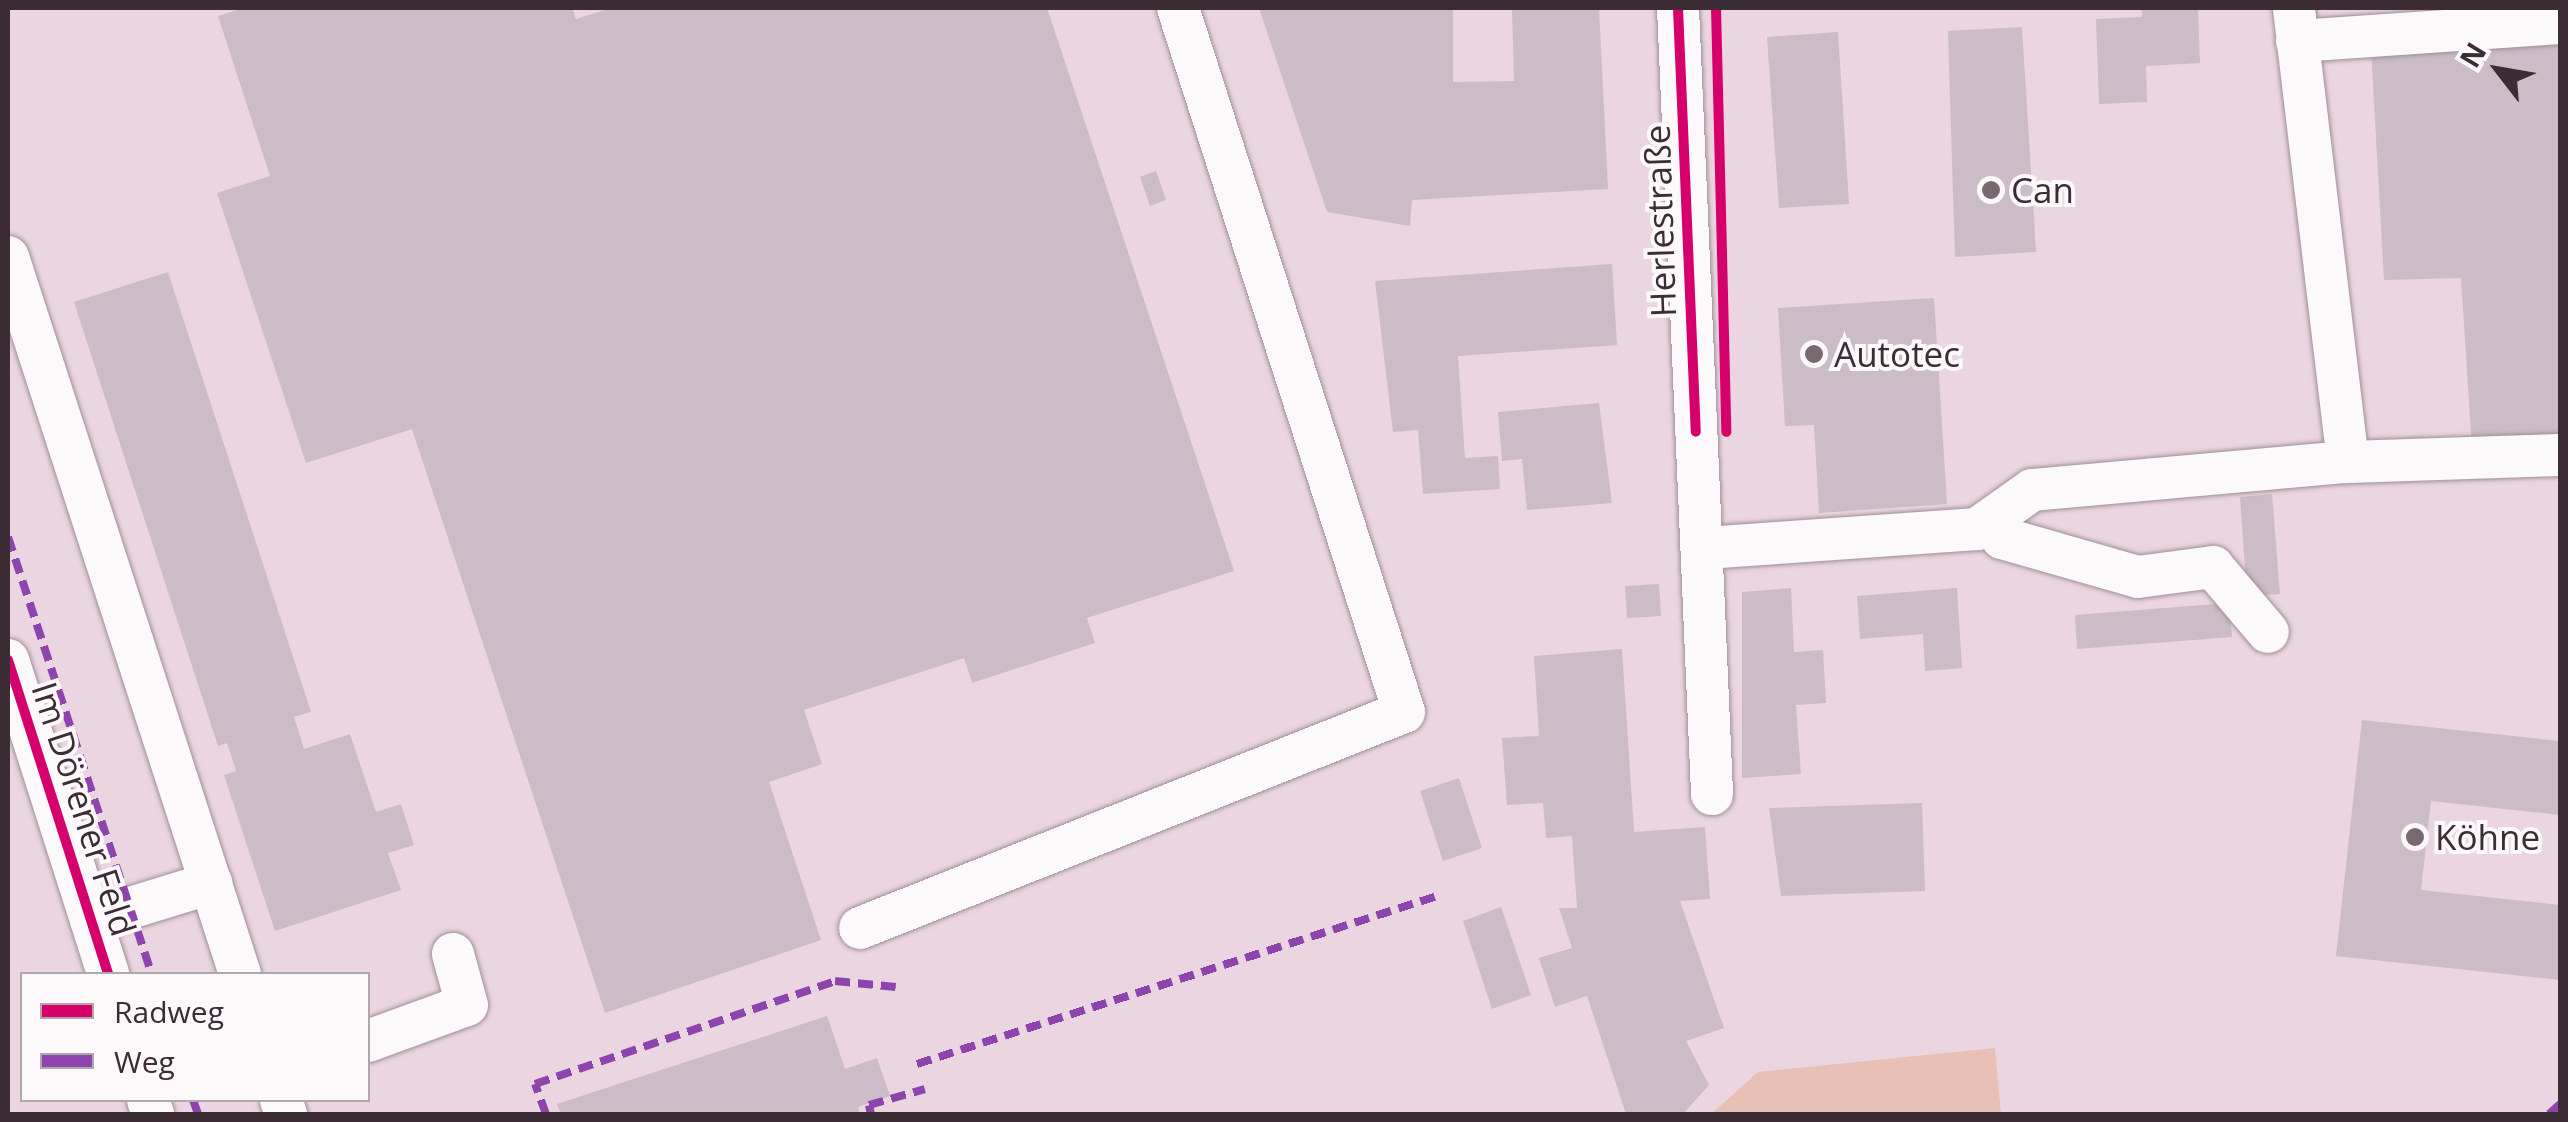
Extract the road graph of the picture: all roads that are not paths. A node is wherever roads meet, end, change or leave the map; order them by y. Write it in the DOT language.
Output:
graph roads {
  1 [pos="1178,8"];
  2 [pos="1678,8"];
  3 [pos="2560,23"];
  4 [pos="2296,24"];
  5 [pos="8,257"];
  6 [pos="2560,455"];
  7 [pos="2348,462"];
  8 [pos="1990,520"];
  9 [pos="1705,548"];
  10 [pos="2268,632"];
  11 [pos="8,660"];
  12 [pos="1712,794"];
  13 [pos="210,883"];
  14 [pos="91,920"];
  15 [pos="860,928"];
  16 [pos="452,954"];
  17 [pos="107,972"];
  18 [pos="239,972"];
  19 [pos="370,1040"];
  1 -- 15 [label="street"];
  2 -- 9 [label="street, Herlestraße"];
  3 -- 4 [label="street"];
  4 -- 7 [label="street"];
  5 -- 13 [label="street"];
  6 -- 7 [label="street"];
  7 -- 8 [label="street"];
  8 -- 9 [label="street"];
  8 -- 10 [label="street"];
  9 -- 12 [label="street, Herlestraße"];
  11 -- 14 [label="street, Im Dörener Feld"];
  13 -- 14 [label="street"];
  13 -- 18 [label="street"];
  14 -- 17 [label="street, Im Dörener Feld"];
  16 -- 19 [label="street"];
}
